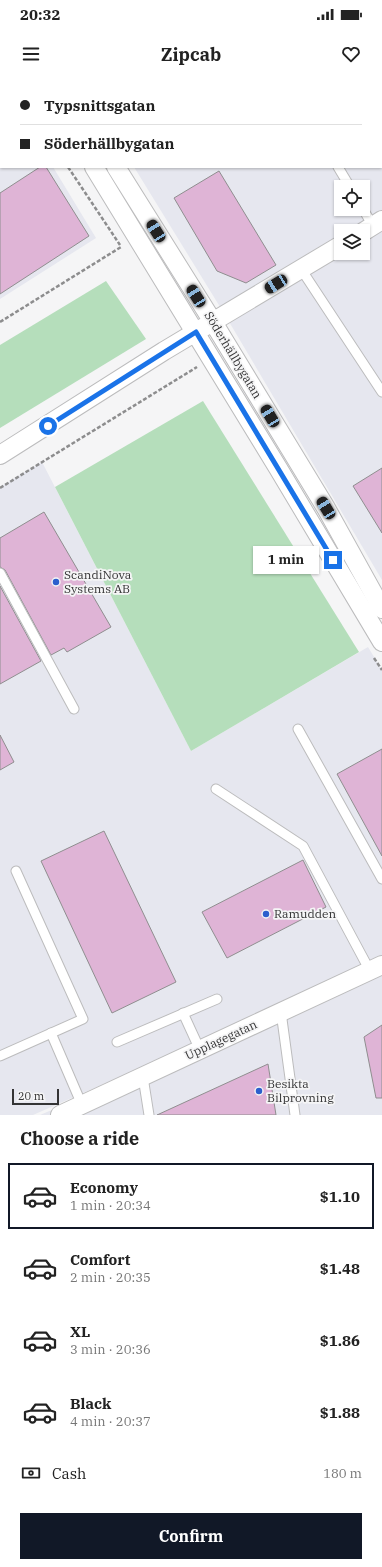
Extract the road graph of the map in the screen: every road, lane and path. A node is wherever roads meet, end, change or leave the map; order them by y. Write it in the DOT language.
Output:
graph roads {
  1 [pos="95,168"];
  2 [pos="117,168"];
  3 [pos="339,168"];
  4 [pos="346,180"];
  5 [pos="367,216"];
  6 [pos="373,226"];
  7 [pos="121,246"];
  8 [pos="334,249"];
  9 [pos="301,269"];
  10 [pos="0,322"];
  11 [pos="213,322"];
  12 [pos="196,332"];
  13 [pos="200,366"];
  14 [pos="382,392"];
  15 [pos="0,455"];
  16 [pos="0,488"];
  17 [pos="0,572"];
  18 [pos="382,609"];
  19 [pos="382,642"];
  20 [pos="74,710"];
  21 [pos="298,729"];
  22 [pos="216,789"];
  23 [pos="16,871"];
  24 [pos="382,879"];
  25 [pos="376,968"];
  26 [pos="217,999"];
  27 [pos="281,1012"];
  28 [pos="183,1013"];
  29 [pos="51,1033"];
  30 [pos="117,1042"];
  31 [pos="200,1050"];
  32 [pos="0,1056"];
  33 [pos="143,1077"];
  34 [pos="82,1105"];
  35 [pos="60,1115"];
  36 [pos="149,1115"];
  37 [pos="295,1115"];
  1 -- 12 [label="street, Söderhällbygatan"];
  2 -- 11 [label="street, Söderhällbygatan"];
  3 -- 4 [label="lane"];
  5 -- 6 [label="lane"];
  7 -- 10 [label="path"];
  8 -- 9 [label="street"];
  9 -- 11 [label="street"];
  9 -- 14 [label="lane"];
  11 -- 12 [label="street"];
  11 -- 18 [label="street, Söderhällbygatan"];
  12 -- 15 [label="street"];
  12 -- 19 [label="street, Söderhällbygatan"];
  13 -- 16 [label="path"];
  17 -- 20 [label="lane"];
  21 -- 24 [label="lane"];
  22 -- 25 [label="lane"];
  23 -- 29 [label="lane"];
  25 -- 27 [label="street, Upplagegatan"];
  26 -- 28 [label="lane"];
  27 -- 31 [label="street, Upplagegatan"];
  27 -- 37 [label="lane"];
  28 -- 30 [label="lane"];
  28 -- 31 [label="lane"];
  29 -- 32 [label="lane"];
  29 -- 34 [label="lane"];
  31 -- 33 [label="street, Upplagegatan"];
  33 -- 34 [label="street, Upplagegatan"];
  33 -- 36 [label="lane"];
  34 -- 35 [label="street, Upplagegatan"];
}
